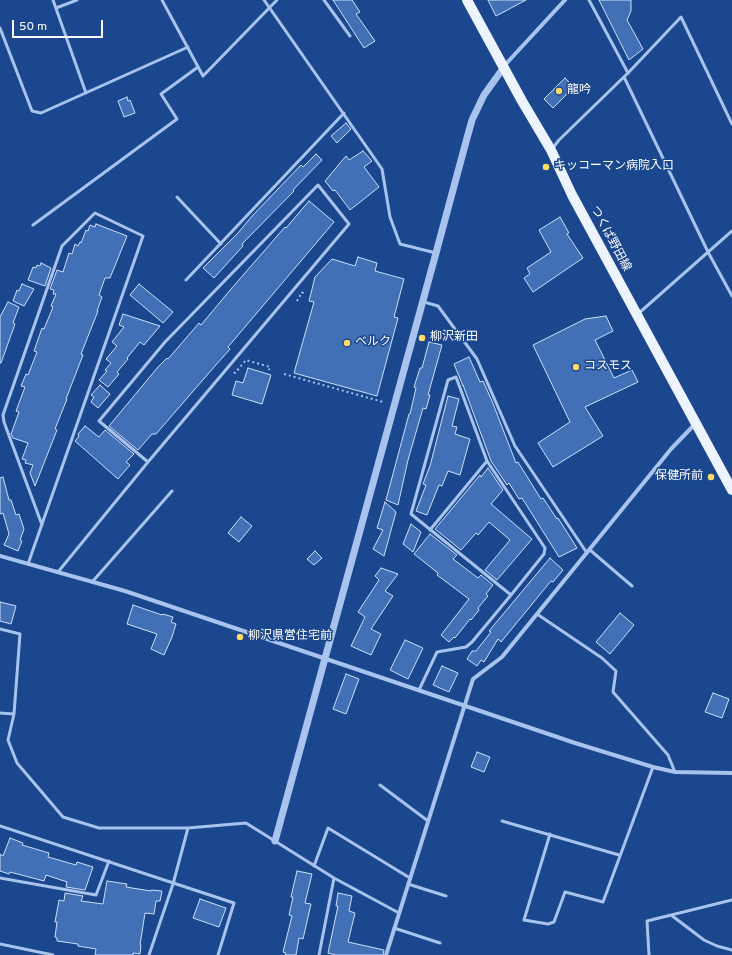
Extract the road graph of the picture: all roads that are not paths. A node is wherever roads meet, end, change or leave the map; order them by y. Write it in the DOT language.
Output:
graph roads {
  1 [pos="53,0"];
  2 [pos="77,0"];
  3 [pos="162,0"];
  4 [pos="264,0"];
  5 [pos="277,0"];
  6 [pos="324,0"];
  7 [pos="467,0"];
  8 [pos="565,0"];
  9 [pos="589,0"];
  10 [pos="270,7"];
  11 [pos="56,8"];
  12 [pos="0,28"];
  13 [pos="350,36"];
  14 [pos="188,46"];
  15 [pos="198,67"];
  16 [pos="504,67"];
  17 [pos="628,73"];
  18 [pos="624,77"];
  19 [pos="86,93"];
  20 [pos="344,113"];
  21 [pos="732,124"];
  22 [pos="551,150"];
  23 [pos="177,196"];
  24 [pos="33,224"];
  25 [pos="732,231"];
  26 [pos="221,244"];
  27 [pos="708,252"];
  28 [pos="436,253"];
  29 [pos="186,280"];
  30 [pos="732,296"];
  31 [pos="422,302"];
  32 [pos="637,315"];
  33 [pos="696,424"];
  34 [pos="487,461"];
  35 [pos="148,462"];
  36 [pos="732,490"];
  37 [pos="172,491"];
  38 [pos="42,525"];
  39 [pos="430,530"];
  40 [pos="588,552"];
  41 [pos="0,556"];
  42 [pos="28,564"];
  43 [pos="58,572"];
  44 [pos="93,581"];
  45 [pos="632,586"];
  46 [pos="511,596"];
  47 [pos="537,614"];
  48 [pos="0,629"];
  49 [pos="325,658"];
  50 [pos="419,690"];
  51 [pos="464,705"];
  52 [pos="0,713"];
  53 [pos="14,714"];
  54 [pos="653,767"];
  55 [pos="675,772"];
  56 [pos="732,773"];
  57 [pos="380,785"];
  58 [pos="428,821"];
  59 [pos="502,821"];
  60 [pos="0,826"];
  61 [pos="188,828"];
  62 [pos="550,834"];
  63 [pos="275,841"];
  64 [pos="619,855"];
  65 [pos="109,861"];
  66 [pos="314,866"];
  67 [pos="0,878"];
  68 [pos="334,878"];
  69 [pos="410,878"];
  70 [pos="173,884"];
  71 [pos="408,884"];
  72 [pos="446,896"];
  73 [pos="732,900"];
  74 [pos="399,913"];
  75 [pos="671,915"];
  76 [pos="394,928"];
  77 [pos="440,943"];
  78 [pos="0,944"];
  79 [pos="732,950"];
  80 [pos="53,955"];
  81 [pos="148,955"];
  82 [pos="218,955"];
  83 [pos="319,955"];
  84 [pos="386,955"];
  85 [pos="649,955"];
  1 -- 11 [label="lane"];
  2 -- 11 [label="lane"];
  3 -- 14 [label="lane"];
  4 -- 10 [label="lane"];
  5 -- 10 [label="lane"];
  6 -- 13 [label="lane"];
  7 -- 16 [label="main road, つくば野田線"];
  8 -- 16 [label="street"];
  9 -- 17 [label="lane"];
  10 -- 15 [label="lane"];
  10 -- 20 [label="lane"];
  11 -- 19 [label="lane"];
  12 -- 19 [label="lane"];
  14 -- 15 [label="lane"];
  14 -- 19 [label="lane"];
  15 -- 24 [label="lane"];
  16 -- 22 [label="main road, つくば野田線"];
  16 -- 28 [label="street"];
  17 -- 18 [label="lane"];
  17 -- 21 [label="lane"];
  18 -- 22 [label="lane"];
  18 -- 27 [label="lane"];
  20 -- 26 [label="lane"];
  20 -- 28 [label="lane"];
  22 -- 32 [label="main road, つくば野田線"];
  23 -- 26 [label="lane"];
  25 -- 27 [label="lane"];
  26 -- 29 [label="lane"];
  27 -- 30 [label="lane"];
  27 -- 32 [label="lane"];
  28 -- 31 [label="street"];
  31 -- 40 [label="lane"];
  31 -- 49 [label="street"];
  32 -- 33 [label="main road, つくば野田線"];
  33 -- 36 [label="main road, つくば野田線"];
  33 -- 40 [label="street"];
  34 -- 39 [label="lane"];
  34 -- 39 [label="lane"];
  34 -- 46 [label="lane"];
  35 -- 35 [label="lane"];
  35 -- 43 [label="lane"];
  37 -- 44 [label="lane"];
  38 -- 38 [label="lane"];
  38 -- 42 [label="lane"];
  39 -- 46 [label="lane"];
  40 -- 45 [label="lane"];
  40 -- 47 [label="street"];
  41 -- 42 [label="street"];
  42 -- 43 [label="street"];
  43 -- 44 [label="street"];
  44 -- 49 [label="street"];
  46 -- 50 [label="lane"];
  47 -- 51 [label="street"];
  47 -- 55 [label="lane"];
  48 -- 53 [label="lane"];
  49 -- 50 [label="street"];
  49 -- 63 [label="street"];
  50 -- 51 [label="street"];
  51 -- 54 [label="street"];
  51 -- 58 [label="street"];
  52 -- 53 [label="lane"];
  53 -- 61 [label="lane"];
  54 -- 55 [label="street"];
  54 -- 64 [label="lane"];
  55 -- 56 [label="street"];
  57 -- 58 [label="lane"];
  58 -- 69 [label="street"];
  59 -- 62 [label="lane"];
  60 -- 65 [label="lane"];
  61 -- 63 [label="lane"];
  61 -- 70 [label="lane"];
  62 -- 64 [label="lane"];
  62 -- 64 [label="lane"];
  63 -- 66 [label="lane"];
  65 -- 67 [label="lane"];
  65 -- 70 [label="lane"];
  66 -- 68 [label="lane"];
  66 -- 69 [label="lane"];
  68 -- 74 [label="lane"];
  68 -- 83 [label="lane"];
  69 -- 71 [label="street"];
  70 -- 81 [label="lane"];
  70 -- 82 [label="lane"];
  71 -- 72 [label="lane"];
  71 -- 74 [label="street"];
  73 -- 75 [label="lane"];
  74 -- 76 [label="street"];
  75 -- 79 [label="lane"];
  75 -- 85 [label="lane"];
  76 -- 77 [label="lane"];
  76 -- 84 [label="street"];
  78 -- 80 [label="lane"];
}
